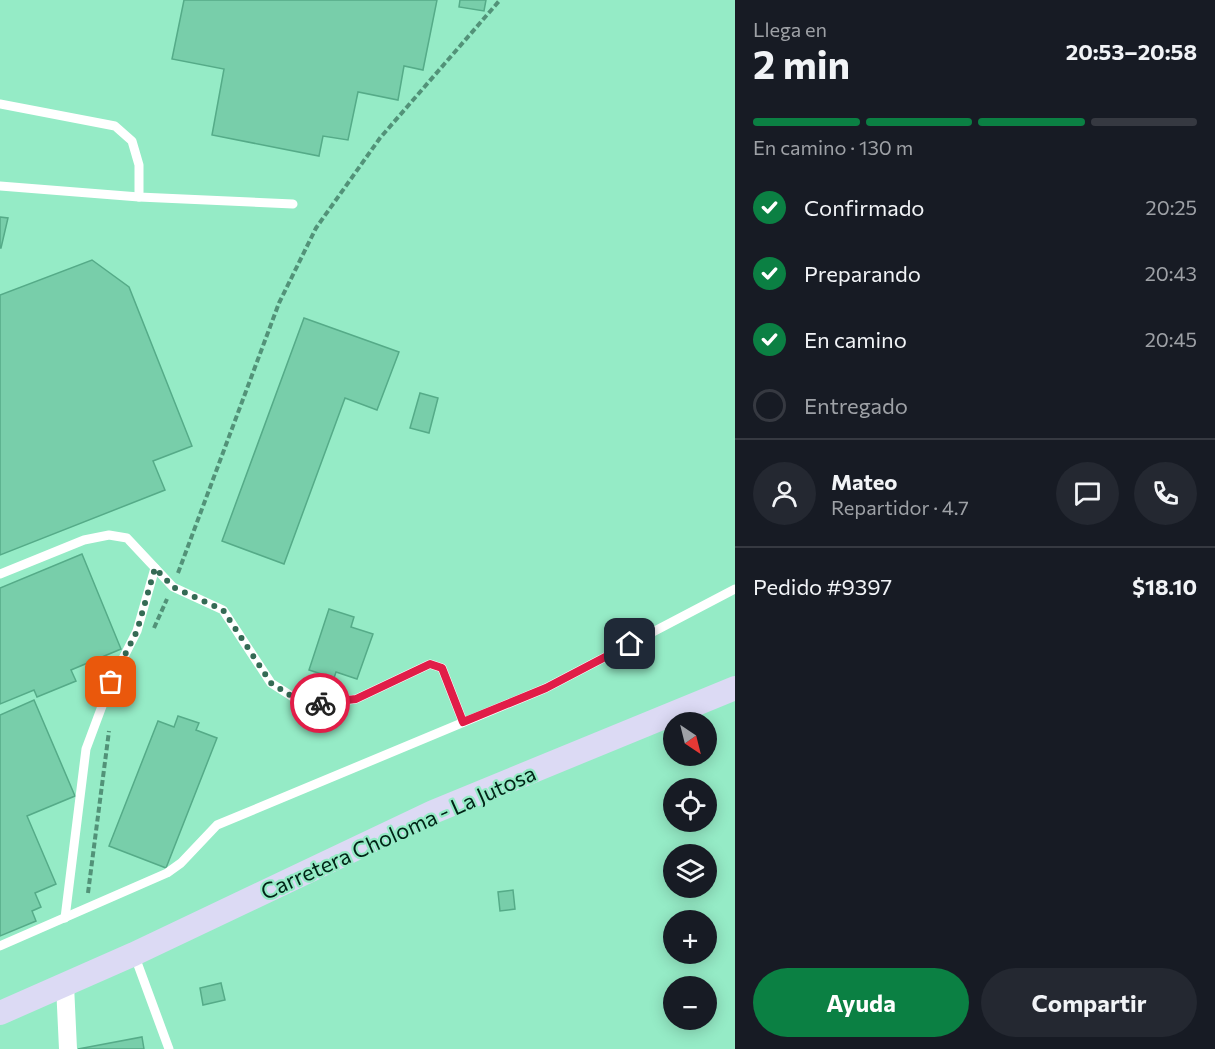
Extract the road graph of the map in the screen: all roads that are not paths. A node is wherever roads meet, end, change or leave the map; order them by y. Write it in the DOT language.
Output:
graph roads {
  1 [pos="0,104"];
  2 [pos="0,186"];
  3 [pos="139,196"];
  4 [pos="293,204"];
  5 [pos="155,568"];
  6 [pos="0,574"];
  7 [pos="735,589"];
  8 [pos="735,688"];
  9 [pos="463,722"];
  10 [pos="65,918"];
  11 [pos="0,946"];
  12 [pos="134,954"];
  13 [pos="65,985"];
  14 [pos="0,1013"];
  15 [pos="69,1049"];
  16 [pos="169,1049"];
  1 -- 3 [label="lane"];
  2 -- 3 [label="lane"];
  3 -- 4 [label="lane"];
  5 -- 6 [label="lane"];
  5 -- 9 [label="lane"];
  5 -- 10 [label="lane"];
  7 -- 9 [label="lane"];
  8 -- 12 [label="street, Carretera Choloma - La Jutosa"];
  9 -- 10 [label="lane"];
  10 -- 11 [label="lane"];
  12 -- 13 [label="street, Carretera Choloma - La Jutosa"];
  12 -- 16 [label="lane"];
  13 -- 14 [label="street, Carretera Choloma - La Jutosa"];
  13 -- 15 [label="street"];
}
